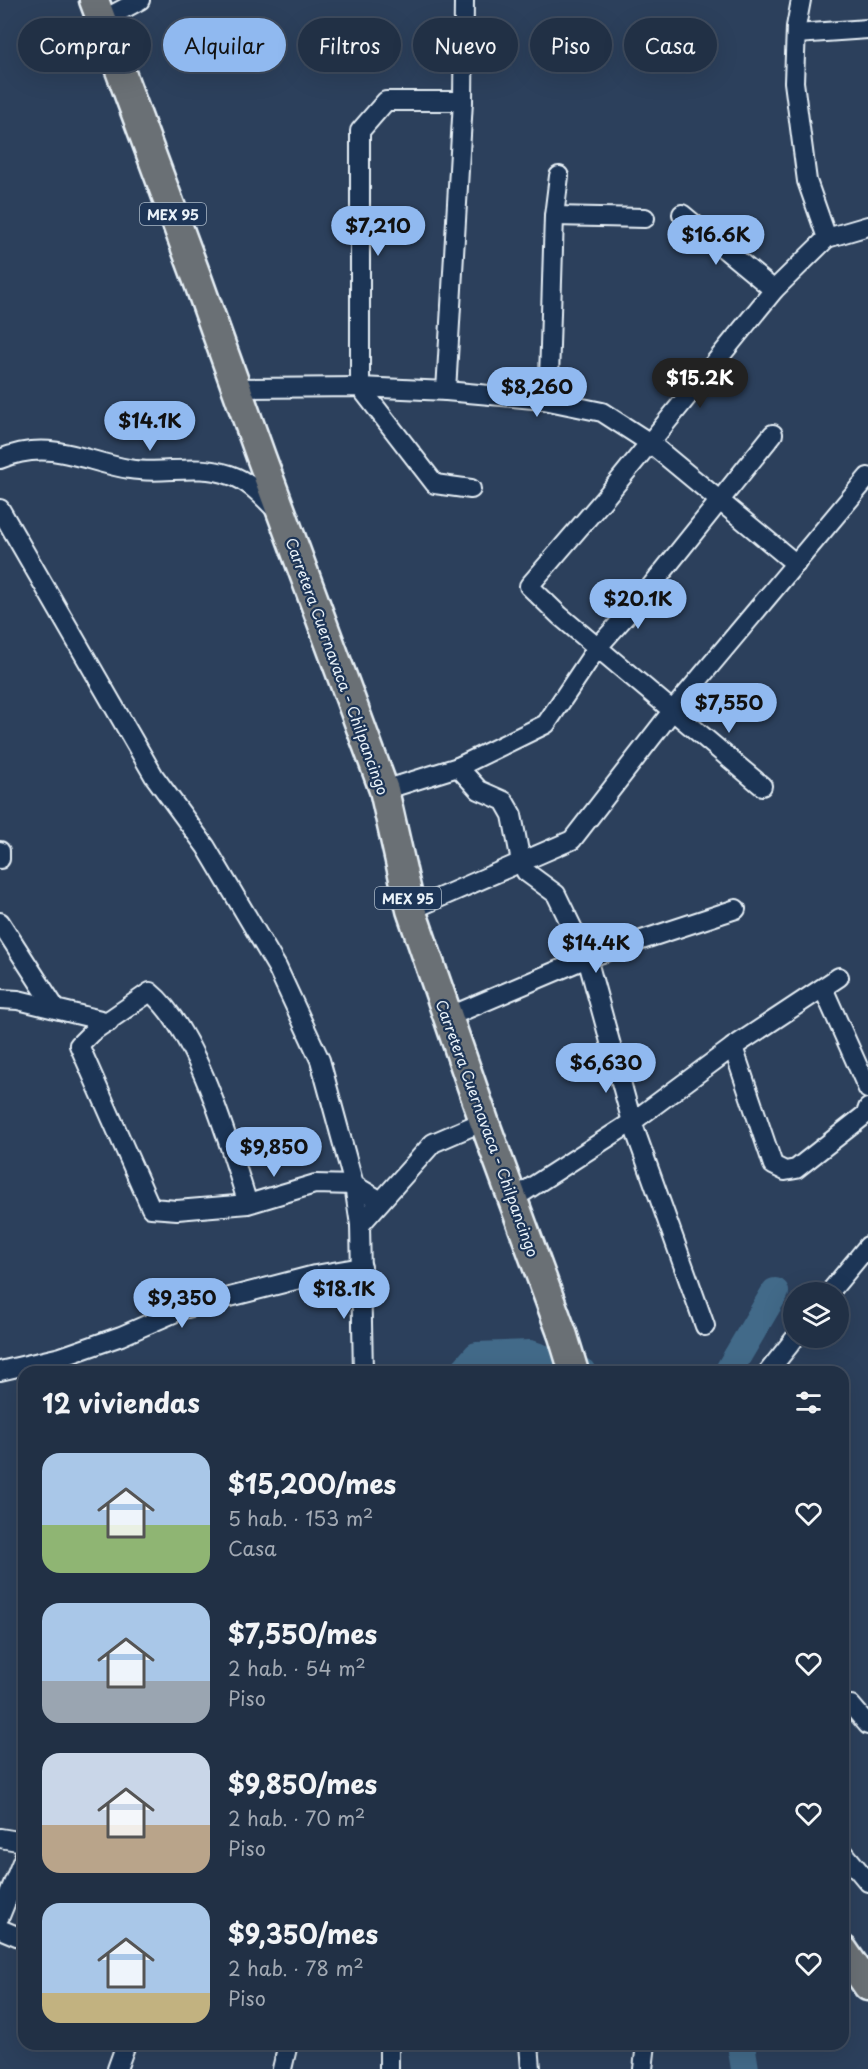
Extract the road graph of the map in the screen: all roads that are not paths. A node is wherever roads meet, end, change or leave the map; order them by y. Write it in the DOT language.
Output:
graph roads {
  1 [pos="140,0"];
  2 [pos="464,0"];
  3 [pos="801,0"];
  4 [pos="98,10"];
  5 [pos="868,29"];
  6 [pos="796,34"];
  7 [pos="463,101"];
  8 [pos="559,176"];
  9 [pos="682,214"];
  10 [pos="554,216"];
  11 [pos="645,218"];
  12 [pos="868,226"];
  13 [pos="827,238"];
  14 [pos="774,290"];
  15 [pos="360,387"];
  16 [pos="446,391"];
  17 [pos="240,398"];
  18 [pos="544,400"];
  19 [pos="773,434"];
  20 [pos="650,443"];
  21 [pos="0,459"];
  22 [pos="868,477"];
  23 [pos="471,489"];
  24 [pos="721,502"];
  25 [pos="0,509"];
  26 [pos="284,518"];
  27 [pos="796,564"];
  28 [pos="597,648"];
  29 [pos="673,710"];
  30 [pos="458,767"];
  31 [pos="762,786"];
  32 [pos="384,790"];
  33 [pos="0,851"];
  34 [pos="0,859"];
  35 [pos="521,862"];
  36 [pos="736,909"];
  37 [pos="411,910"];
  38 [pos="0,922"];
  39 [pos="587,958"];
  40 [pos="839,977"];
  41 [pos="823,988"];
  42 [pos="0,999"];
  43 [pos="56,1009"];
  44 [pos="448,1017"];
  45 [pos="109,1022"];
  46 [pos="733,1047"];
  47 [pos="868,1089"];
  48 [pos="868,1108"];
  49 [pos="484,1120"];
  50 [pos="632,1122"];
  51 [pos="354,1185"];
  52 [pos="513,1199"];
  53 [pos="381,1201"];
  54 [pos="248,1204"];
  55 [pos="360,1225"];
  56 [pos="868,1246"];
  57 [pos="362,1267"];
  58 [pos="838,1282"];
  59 [pos="705,1326"];
  60 [pos="787,1348"];
  61 [pos="22,1366"];
  62 [pos="363,1366"];
  63 [pos="572,1366"];
  64 [pos="773,1366"];
  65 [pos="18,1367"];
  66 [pos="0,1371"];
  67 [pos="849,1705"];
  68 [pos="868,1725"];
  69 [pos="0,1838"];
  70 [pos="18,1841"];
  71 [pos="849,1859"];
  72 [pos="18,1872"];
  73 [pos="868,1882"];
  74 [pos="0,1916"];
  75 [pos="0,1929"];
  76 [pos="18,1936"];
  77 [pos="849,1959"];
  78 [pos="868,1986"];
  79 [pos="124,2050"];
  80 [pos="287,2050"];
  81 [pos="389,2050"];
  82 [pos="530,2050"];
  83 [pos="645,2050"];
  84 [pos="117,2069"];
  85 [pos="282,2069"];
  86 [pos="388,2069"];
  87 [pos="531,2069"];
  88 [pos="643,2069"];
  1 -- 4 [label="street"];
  2 -- 7 [label="street"];
  3 -- 6 [label="street"];
  4 -- 17 [label="main road, Carretera Cuernavaca - Chilpancingo / MEX 95"];
  5 -- 6 [label="street"];
  6 -- 13 [label="street"];
  7 -- 15 [label="street"];
  7 -- 16 [label="street"];
  8 -- 10 [label="street"];
  9 -- 14 [label="street"];
  10 -- 11 [label="street"];
  10 -- 18 [label="street"];
  12 -- 13 [label="street"];
  13 -- 14 [label="street"];
  14 -- 20 [label="street"];
  15 -- 16 [label="street"];
  15 -- 17 [label="street"];
  15 -- 23 [label="street"];
  16 -- 18 [label="street"];
  17 -- 26 [label="main road, Carretera Cuernavaca - Chilpancingo / MEX 95"];
  18 -- 20 [label="street"];
  19 -- 24 [label="street"];
  20 -- 24 [label="street"];
  20 -- 28 [label="street"];
  21 -- 26 [label="street"];
  22 -- 27 [label="street"];
  24 -- 27 [label="street"];
  24 -- 28 [label="street"];
  25 -- 51 [label="street"];
  26 -- 32 [label="main road, Carretera Cuernavaca - Chilpancingo / MEX 95"];
  27 -- 29 [label="street"];
  28 -- 29 [label="street"];
  28 -- 30 [label="street"];
  29 -- 31 [label="street"];
  29 -- 35 [label="street"];
  30 -- 32 [label="street"];
  30 -- 35 [label="street"];
  32 -- 37 [label="main road, Carretera Cuernavaca - Chilpancingo / MEX 95"];
  33 -- 34 [label="street"];
  35 -- 37 [label="street"];
  35 -- 39 [label="street"];
  36 -- 39 [label="street"];
  37 -- 44 [label="main road, Carretera Cuernavaca - Chilpancingo / MEX 95"];
  38 -- 43 [label="street"];
  39 -- 44 [label="street"];
  39 -- 50 [label="street"];
  40 -- 41 [label="street"];
  41 -- 46 [label="street"];
  41 -- 47 [label="street"];
  42 -- 43 [label="street"];
  43 -- 45 [label="street"];
  44 -- 49 [label="main road, Carretera Cuernavaca - Chilpancingo / MEX 95"];
  45 -- 54 [label="street"];
  45 -- 54 [label="street"];
  46 -- 48 [label="street"];
  46 -- 50 [label="street"];
  49 -- 52 [label="main road, Carretera Cuernavaca - Chilpancingo / MEX 95"];
  49 -- 53 [label="street"];
  50 -- 52 [label="street"];
  50 -- 59 [label="street"];
  51 -- 53 [label="street"];
  51 -- 54 [label="street"];
  51 -- 55 [label="street"];
  52 -- 63 [label="main road, Carretera Cuernavaca - Chilpancingo / MEX 95"];
  53 -- 55 [label="street"];
  55 -- 57 [label="street"];
  56 -- 58 [label="street"];
  57 -- 61 [label="street"];
  57 -- 62 [label="street"];
  60 -- 64 [label="street"];
  65 -- 66 [label="street"];
  67 -- 68 [label="street"];
  69 -- 70 [label="street"];
  71 -- 73 [label="street"];
  72 -- 74 [label="street"];
  75 -- 76 [label="street"];
  77 -- 78 [label="main road"];
  79 -- 84 [label="street"];
  80 -- 85 [label="street"];
  81 -- 86 [label="street"];
  82 -- 87 [label="street"];
  83 -- 88 [label="street"];
}
